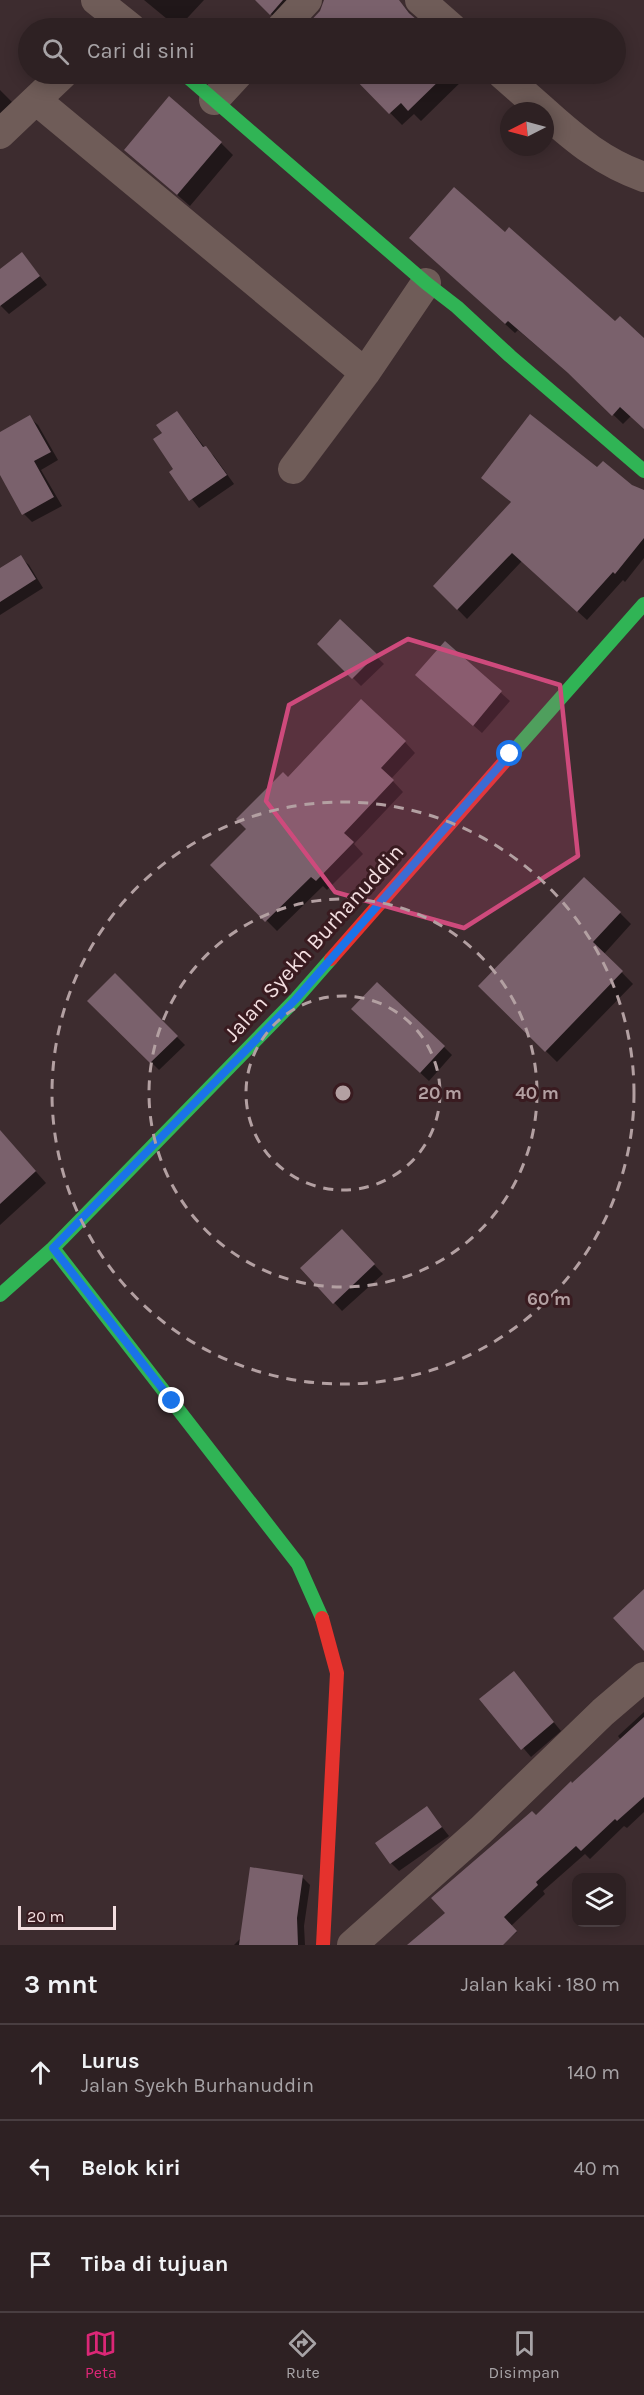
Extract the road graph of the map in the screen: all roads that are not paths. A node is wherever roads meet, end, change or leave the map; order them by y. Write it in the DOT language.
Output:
graph roads {
  1 [pos="307,0"];
  2 [pos="420,0"];
  3 [pos="290,18"];
  4 [pos="441,18"];
  5 [pos="53,84"];
  6 [pos="196,84"];
  7 [pos="229,84"];
  8 [pos="513,84"];
  9 [pos="36,100"];
  10 [pos="214,100"];
  11 [pos="534,102"];
  12 [pos="554,120"];
  13 [pos="0,134"];
  14 [pos="644,177"];
  15 [pos="426,283"];
  16 [pos="365,373"];
  17 [pos="293,469"];
  18 [pos="644,471"];
  19 [pos="644,604"];
  20 [pos="53,1248"];
  21 [pos="0,1295"];
  22 [pos="644,1677"];
  23 [pos="323,1945"];
  24 [pos="352,1945"];
  1 -- 3 [label="street"];
  2 -- 4 [label="street"];
  5 -- 9 [label="street"];
  6 -- 10 [label="street"];
  7 -- 10 [label="street"];
  8 -- 11 [label="street"];
  9 -- 13 [label="street"];
  9 -- 16 [label="street"];
  10 -- 15 [label="street"];
  12 -- 14 [label="street"];
  15 -- 16 [label="street"];
  15 -- 18 [label="street"];
  16 -- 17 [label="street"];
  19 -- 20 [label="street, Jalan Syekh Burhanuddin"];
  20 -- 21 [label="street, Jalan Syekh Burhanuddin"];
  20 -- 23 [label="street"];
  22 -- 24 [label="street"];
}
